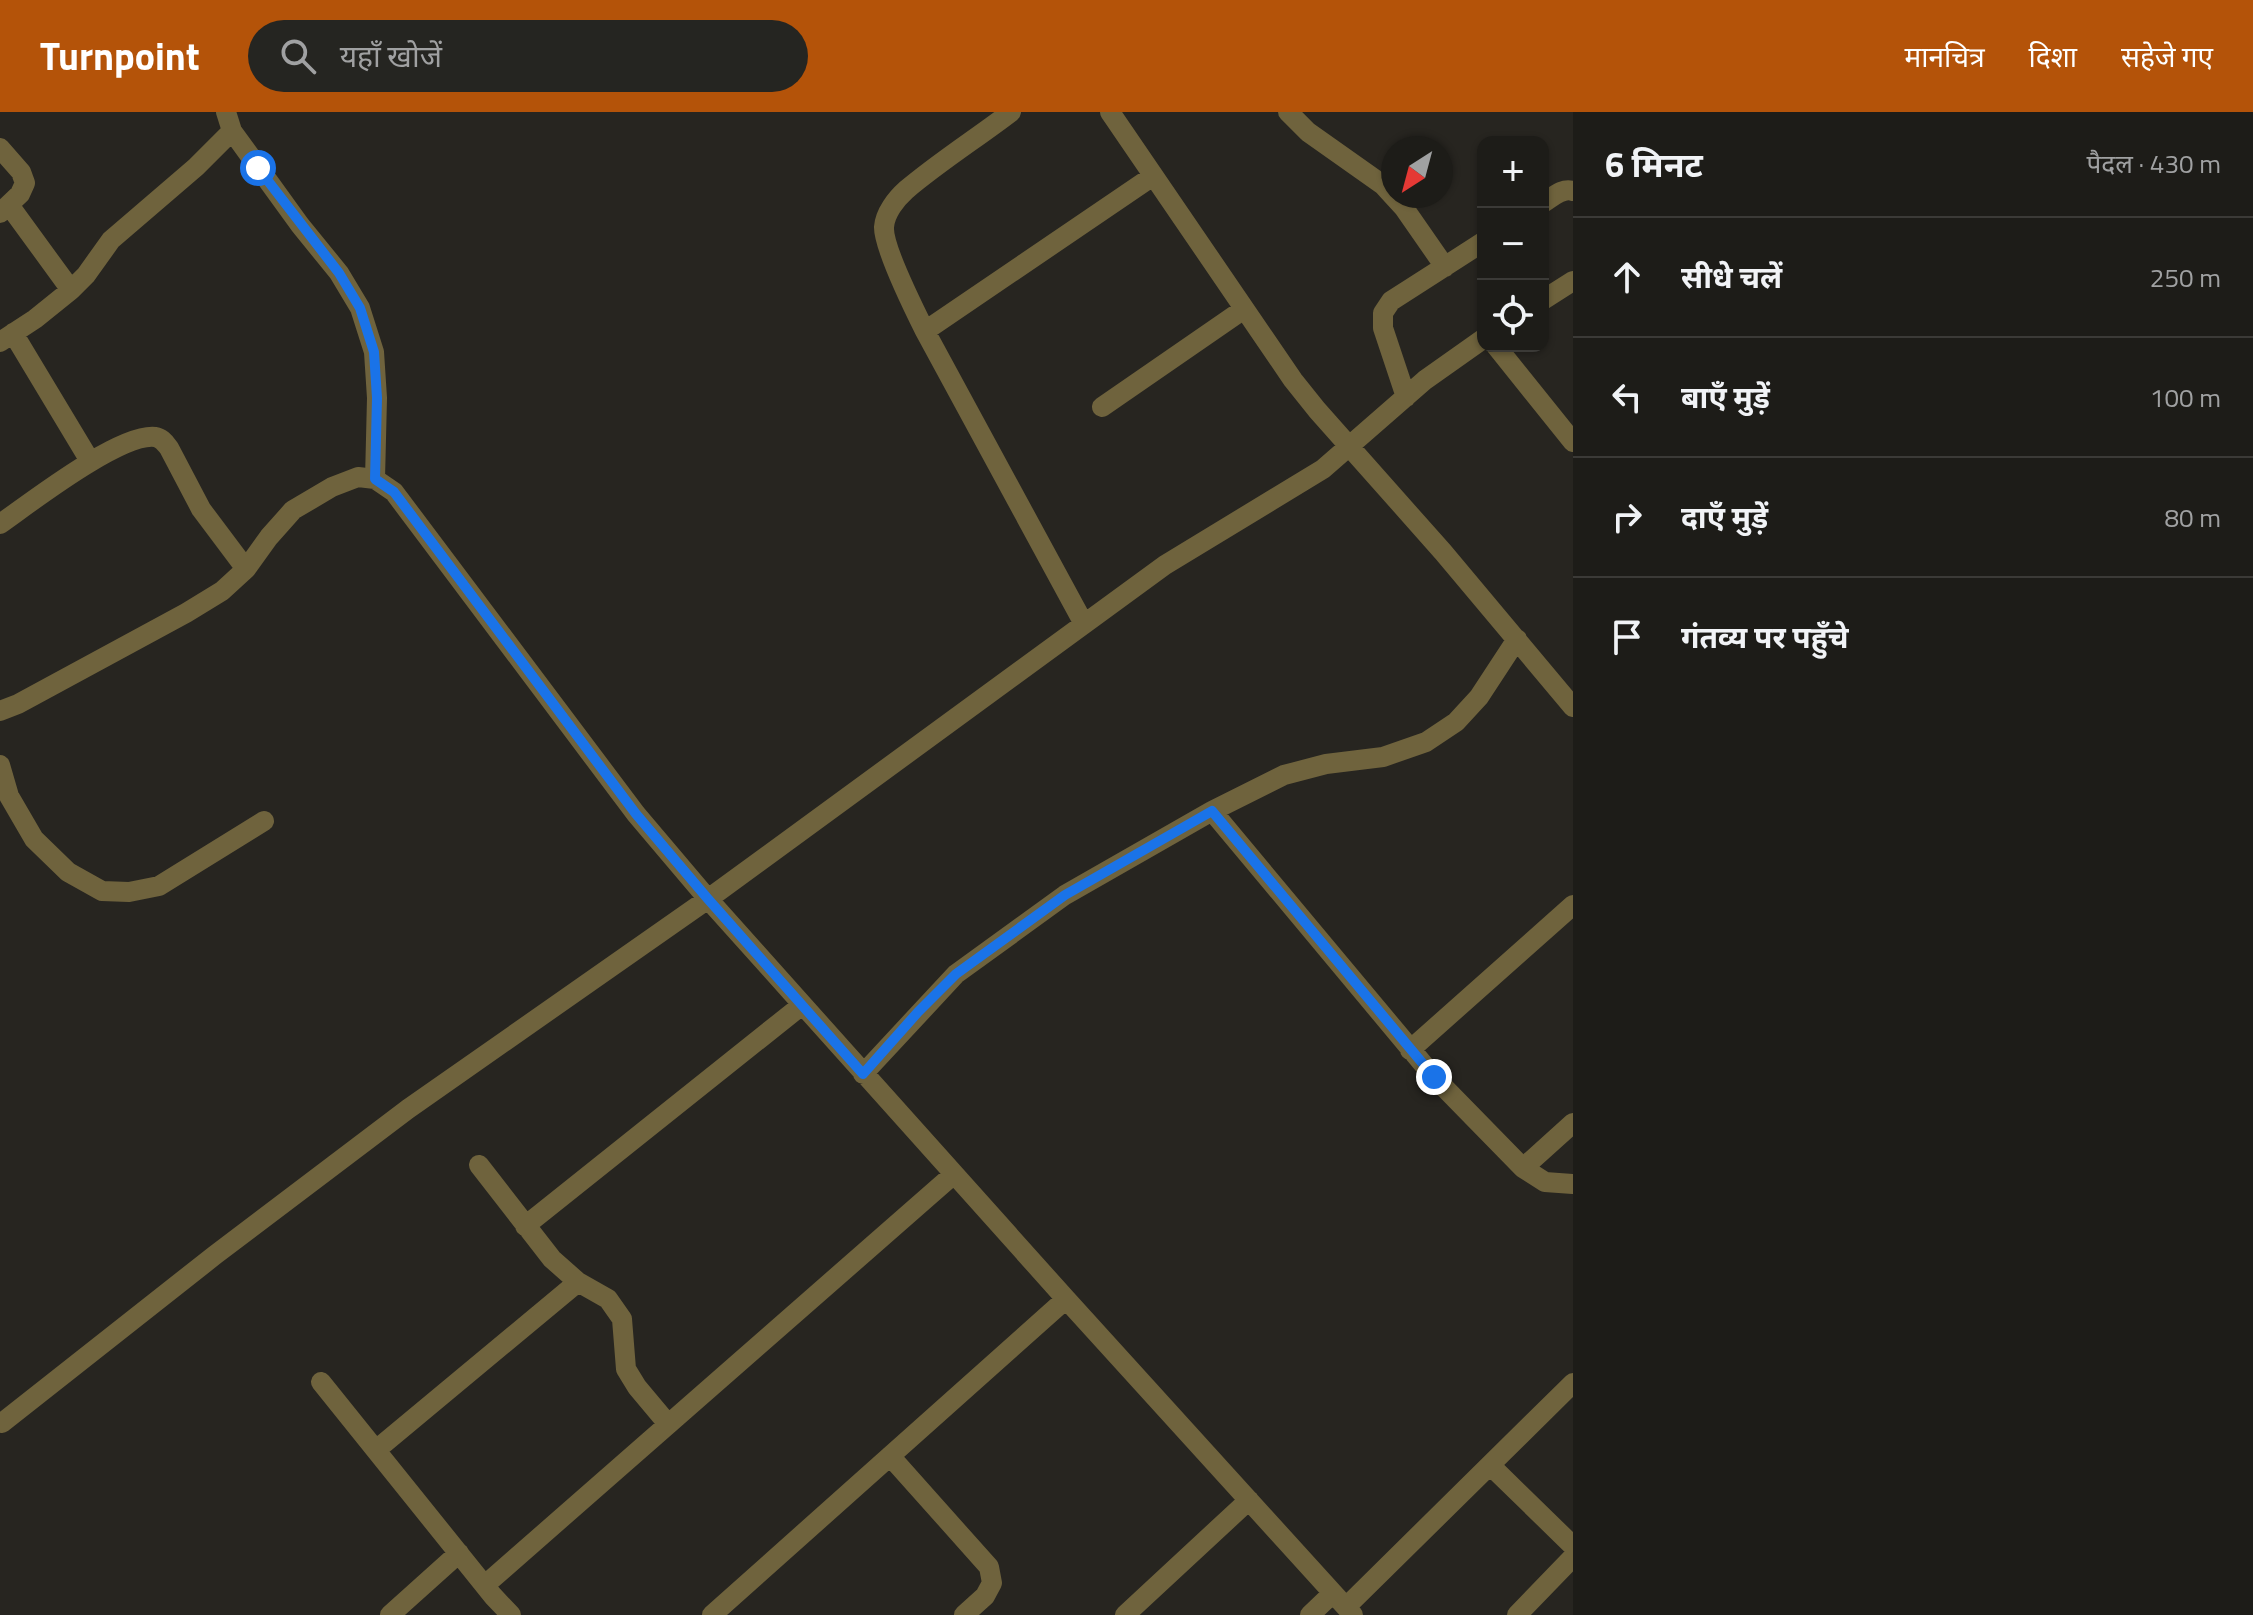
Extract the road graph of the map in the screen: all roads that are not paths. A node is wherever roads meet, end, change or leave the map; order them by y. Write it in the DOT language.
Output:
graph roads {
  1 [pos="1011,112"];
  2 [pos="1110,112"];
  3 [pos="1288,112"];
  4 [pos="229,121"];
  5 [pos="0,148"];
  6 [pos="1153,176"];
  7 [pos="1381,184"];
  8 [pos="1573,191"];
  9 [pos="1549,199"];
  10 [pos="1404,208"];
  11 [pos="5,209"];
  12 [pos="1477,246"];
  13 [pos="1445,267"];
  14 [pos="1573,281"];
  15 [pos="71,290"];
  16 [pos="1549,296"];
  17 [pos="1244,309"];
  18 [pos="925,331"];
  19 [pos="6,338"];
  20 [pos="1477,343"];
  21 [pos="1501,352"];
  22 [pos="1406,397"];
  23 [pos="1102,407"];
  24 [pos="1573,442"];
  25 [pos="1350,446"];
  26 [pos="90,461"];
  27 [pos="375,479"];
  28 [pos="0,524"];
  29 [pos="246,569"];
  30 [pos="1084,624"];
  31 [pos="1517,639"];
  32 [pos="1573,707"];
  33 [pos="0,711"];
  34 [pos="0,765"];
  35 [pos="1212,811"];
  36 [pos="264,821"];
  37 [pos="708,899"];
  38 [pos="1573,905"];
  39 [pos="802,1005"];
  40 [pos="1410,1050"];
  41 [pos="863,1074"];
  42 [pos="1573,1123"];
  43 [pos="479,1165"];
  44 [pos="1523,1168"];
  45 [pos="954,1174"];
  46 [pos="1573,1184"];
  47 [pos="525,1226"];
  48 [pos="578,1282"];
  49 [pos="1066,1299"];
  50 [pos="321,1382"];
  51 [pos="1573,1383"];
  52 [pos="2,1423"];
  53 [pos="668,1424"];
  54 [pos="376,1450"];
  55 [pos="890,1456"];
  56 [pos="1490,1465"];
  57 [pos="1249,1500"];
  58 [pos="1573,1546"];
  59 [pos="459,1553"];
  60 [pos="1573,1557"];
  61 [pos="485,1585"];
  62 [pos="1344,1605"];
  63 [pos="390,1615"];
  64 [pos="511,1615"];
  65 [pos="712,1615"];
  66 [pos="964,1615"];
  67 [pos="1125,1615"];
  68 [pos="1310,1615"];
  69 [pos="1517,1615"];
  1 -- 18 [label="street"];
  2 -- 6 [label="street"];
  3 -- 7 [label="street"];
  4 -- 15 [label="street"];
  4 -- 27 [label="street"];
  5 -- 11 [label="street"];
  6 -- 17 [label="street"];
  6 -- 18 [label="street"];
  8 -- 9 [label="street"];
  10 -- 13 [label="street"];
  11 -- 15 [label="street"];
  12 -- 13 [label="street"];
  13 -- 22 [label="street"];
  14 -- 16 [label="street"];
  15 -- 19 [label="street"];
  17 -- 23 [label="street"];
  17 -- 25 [label="street"];
  18 -- 30 [label="street"];
  19 -- 26 [label="street"];
  20 -- 22 [label="street"];
  21 -- 24 [label="street"];
  22 -- 25 [label="street"];
  25 -- 30 [label="street"];
  25 -- 31 [label="street"];
  26 -- 28 [label="street"];
  26 -- 29 [label="street"];
  27 -- 29 [label="street"];
  27 -- 37 [label="street"];
  29 -- 33 [label="street"];
  30 -- 37 [label="street"];
  31 -- 32 [label="street"];
  31 -- 35 [label="street"];
  34 -- 36 [label="street"];
  35 -- 40 [label="street"];
  35 -- 41 [label="street"];
  37 -- 39 [label="street"];
  37 -- 52 [label="street"];
  38 -- 40 [label="street"];
  39 -- 41 [label="street"];
  39 -- 47 [label="street"];
  40 -- 44 [label="street"];
  41 -- 45 [label="street"];
  42 -- 44 [label="street"];
  43 -- 47 [label="street"];
  44 -- 46 [label="street"];
  45 -- 49 [label="street"];
  45 -- 53 [label="street"];
  47 -- 48 [label="street"];
  48 -- 53 [label="street"];
  48 -- 54 [label="street"];
  49 -- 55 [label="street"];
  49 -- 57 [label="street"];
  50 -- 54 [label="street"];
  51 -- 56 [label="street"];
  53 -- 61 [label="street"];
  54 -- 59 [label="street"];
  55 -- 65 [label="street"];
  55 -- 66 [label="street"];
  56 -- 58 [label="street"];
  56 -- 62 [label="street"];
  57 -- 62 [label="street"];
  57 -- 67 [label="street"];
  59 -- 61 [label="street"];
  59 -- 63 [label="street"];
  60 -- 69 [label="street"];
  61 -- 64 [label="street"];
  62 -- 68 [label="street"];
}
